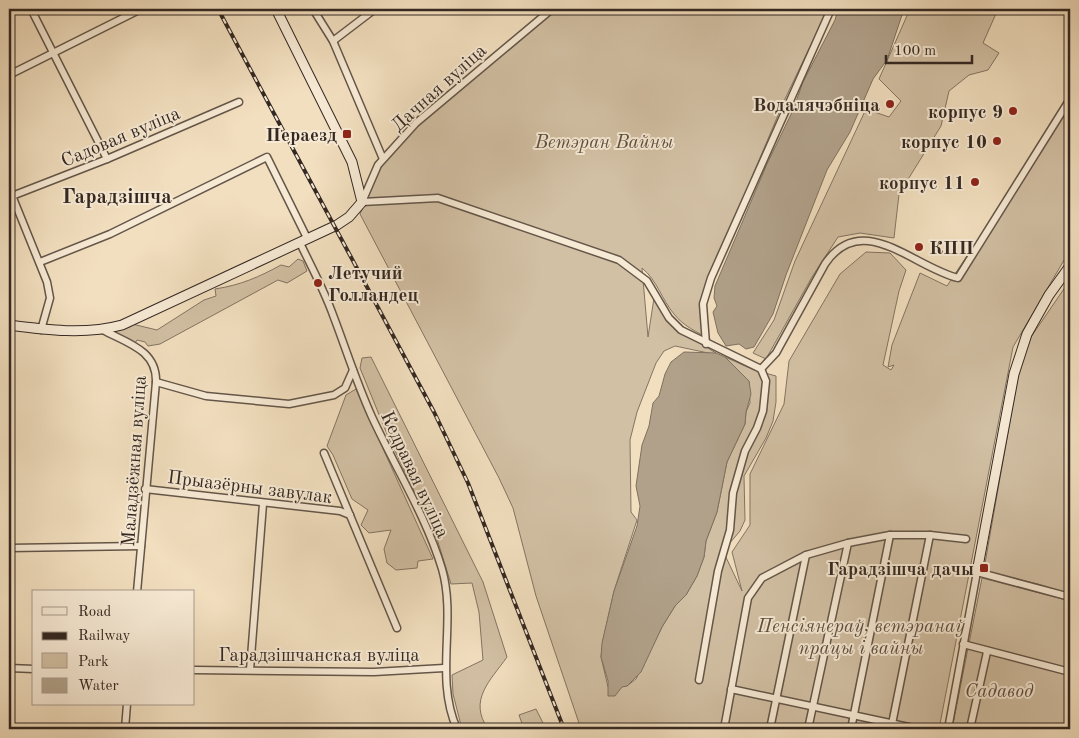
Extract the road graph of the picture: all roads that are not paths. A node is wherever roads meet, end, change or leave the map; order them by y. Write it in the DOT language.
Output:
graph roads {
  1 [pos="31,9"];
  2 [pos="141,9"];
  3 [pos="276,9"];
  4 [pos="313,9"];
  5 [pos="376,9"];
  6 [pos="552,9"];
  7 [pos="831,9"];
  8 [pos="333,40"];
  9 [pos="54,53"];
  10 [pos="9,75"];
  11 [pos="1070,99"];
  12 [pos="239,102"];
  13 [pos="107,159"];
  14 [pos="382,159"];
  15 [pos="9,188"];
  16 [pos="12,196"];
  17 [pos="362,202"];
  18 [pos="304,240"];
  19 [pos="40,262"];
  20 [pos="1070,266"];
  21 [pos="9,325"];
  22 [pos="41,330"];
  23 [pos="103,330"];
  24 [pos="706,344"];
  25 [pos="761,369"];
  26 [pos="353,370"];
  27 [pos="156,382"];
  28 [pos="324,453"];
  29 [pos="145,489"];
  30 [pos="263,504"];
  31 [pos="350,515"];
  32 [pos="890,535"];
  33 [pos="930,535"];
  34 [pos="966,539"];
  35 [pos="848,543"];
  36 [pos="141,546"];
  37 [pos="9,548"];
  38 [pos="806,555"];
  39 [pos="977,572"];
  40 [pos="137,590"];
  41 [pos="1070,597"];
  42 [pos="397,628"];
  43 [pos="963,644"];
  44 [pos="987,652"];
  45 [pos="9,668"];
  46 [pos="444,668"];
  47 [pos="32,669"];
  48 [pos="195,670"];
  49 [pos="250,670"];
  50 [pos="1070,672"];
  51 [pos="699,680"];
  52 [pos="731,690"];
  53 [pos="777,698"];
  54 [pos="127,706"];
  55 [pos="812,706"];
  56 [pos="854,715"];
  57 [pos="892,726"];
  58 [pos="125,729"];
  59 [pos="457,729"];
  60 [pos="724,729"];
  61 [pos="770,729"];
  62 [pos="808,729"];
  63 [pos="851,729"];
  64 [pos="918,729"];
  65 [pos="948,729"];
  66 [pos="970,729"];
  1 -- 9 [label="street"];
  2 -- 9 [label="street"];
  3 -- 17 [label="main road"];
  4 -- 8 [label="street"];
  5 -- 8 [label="street"];
  6 -- 14 [label="street, Дачная вуліца"];
  7 -- 24 [label="street"];
  8 -- 14 [label="street"];
  9 -- 10 [label="street"];
  9 -- 13 [label="street"];
  11 -- 25 [label="street"];
  12 -- 13 [label="street, Садовая вуліца"];
  13 -- 16 [label="street, Садовая вуліца"];
  14 -- 17 [label="street, Дачная вуліца"];
  15 -- 16 [label="street"];
  16 -- 19 [label="street"];
  17 -- 18 [label="main road"];
  17 -- 24 [label="street"];
  18 -- 19 [label="street, Кедравая вуліца"];
  18 -- 23 [label="main road"];
  18 -- 26 [label="street, Кедравая вуліца"];
  19 -- 22 [label="street"];
  20 -- 39 [label="main road"];
  21 -- 22 [label="main road"];
  22 -- 23 [label="main road"];
  23 -- 27 [label="street, Маладзёжная вуліца"];
  24 -- 25 [label="street"];
  25 -- 51 [label="street"];
  26 -- 27 [label="street"];
  26 -- 46 [label="street, Кедравая вуліца"];
  27 -- 29 [label="street, Маладзёжная вуліца"];
  28 -- 31 [label="street"];
  29 -- 30 [label="street, Прыазёрны завулак"];
  29 -- 36 [label="street, Маладзёжная вуліца"];
  30 -- 31 [label="street, Прыазёрны завулак"];
  30 -- 49 [label="street"];
  31 -- 42 [label="street"];
  32 -- 33 [label="street"];
  32 -- 35 [label="street"];
  32 -- 56 [label="street"];
  33 -- 34 [label="street"];
  33 -- 57 [label="street"];
  35 -- 38 [label="street"];
  35 -- 55 [label="street"];
  36 -- 37 [label="street"];
  36 -- 40 [label="street, Маладзёжная вуліца"];
  38 -- 52 [label="street"];
  38 -- 53 [label="street"];
  39 -- 41 [label="street"];
  39 -- 43 [label="street"];
  43 -- 44 [label="street"];
  43 -- 65 [label="street"];
  44 -- 50 [label="street"];
  44 -- 66 [label="street"];
  45 -- 47 [label="street"];
  46 -- 49 [label="street, Гарадзішчанская вуліца"];
  46 -- 59 [label="street, Кедравая вуліца"];
  48 -- 49 [label="street, Гарадзішчанская вуліца"];
  52 -- 53 [label="street"];
  52 -- 60 [label="street"];
  53 -- 55 [label="street"];
  53 -- 61 [label="street"];
  54 -- 58 [label="street"];
  55 -- 56 [label="street"];
  55 -- 62 [label="street"];
  56 -- 57 [label="street"];
  56 -- 63 [label="street"];
  57 -- 64 [label="street"];
}
